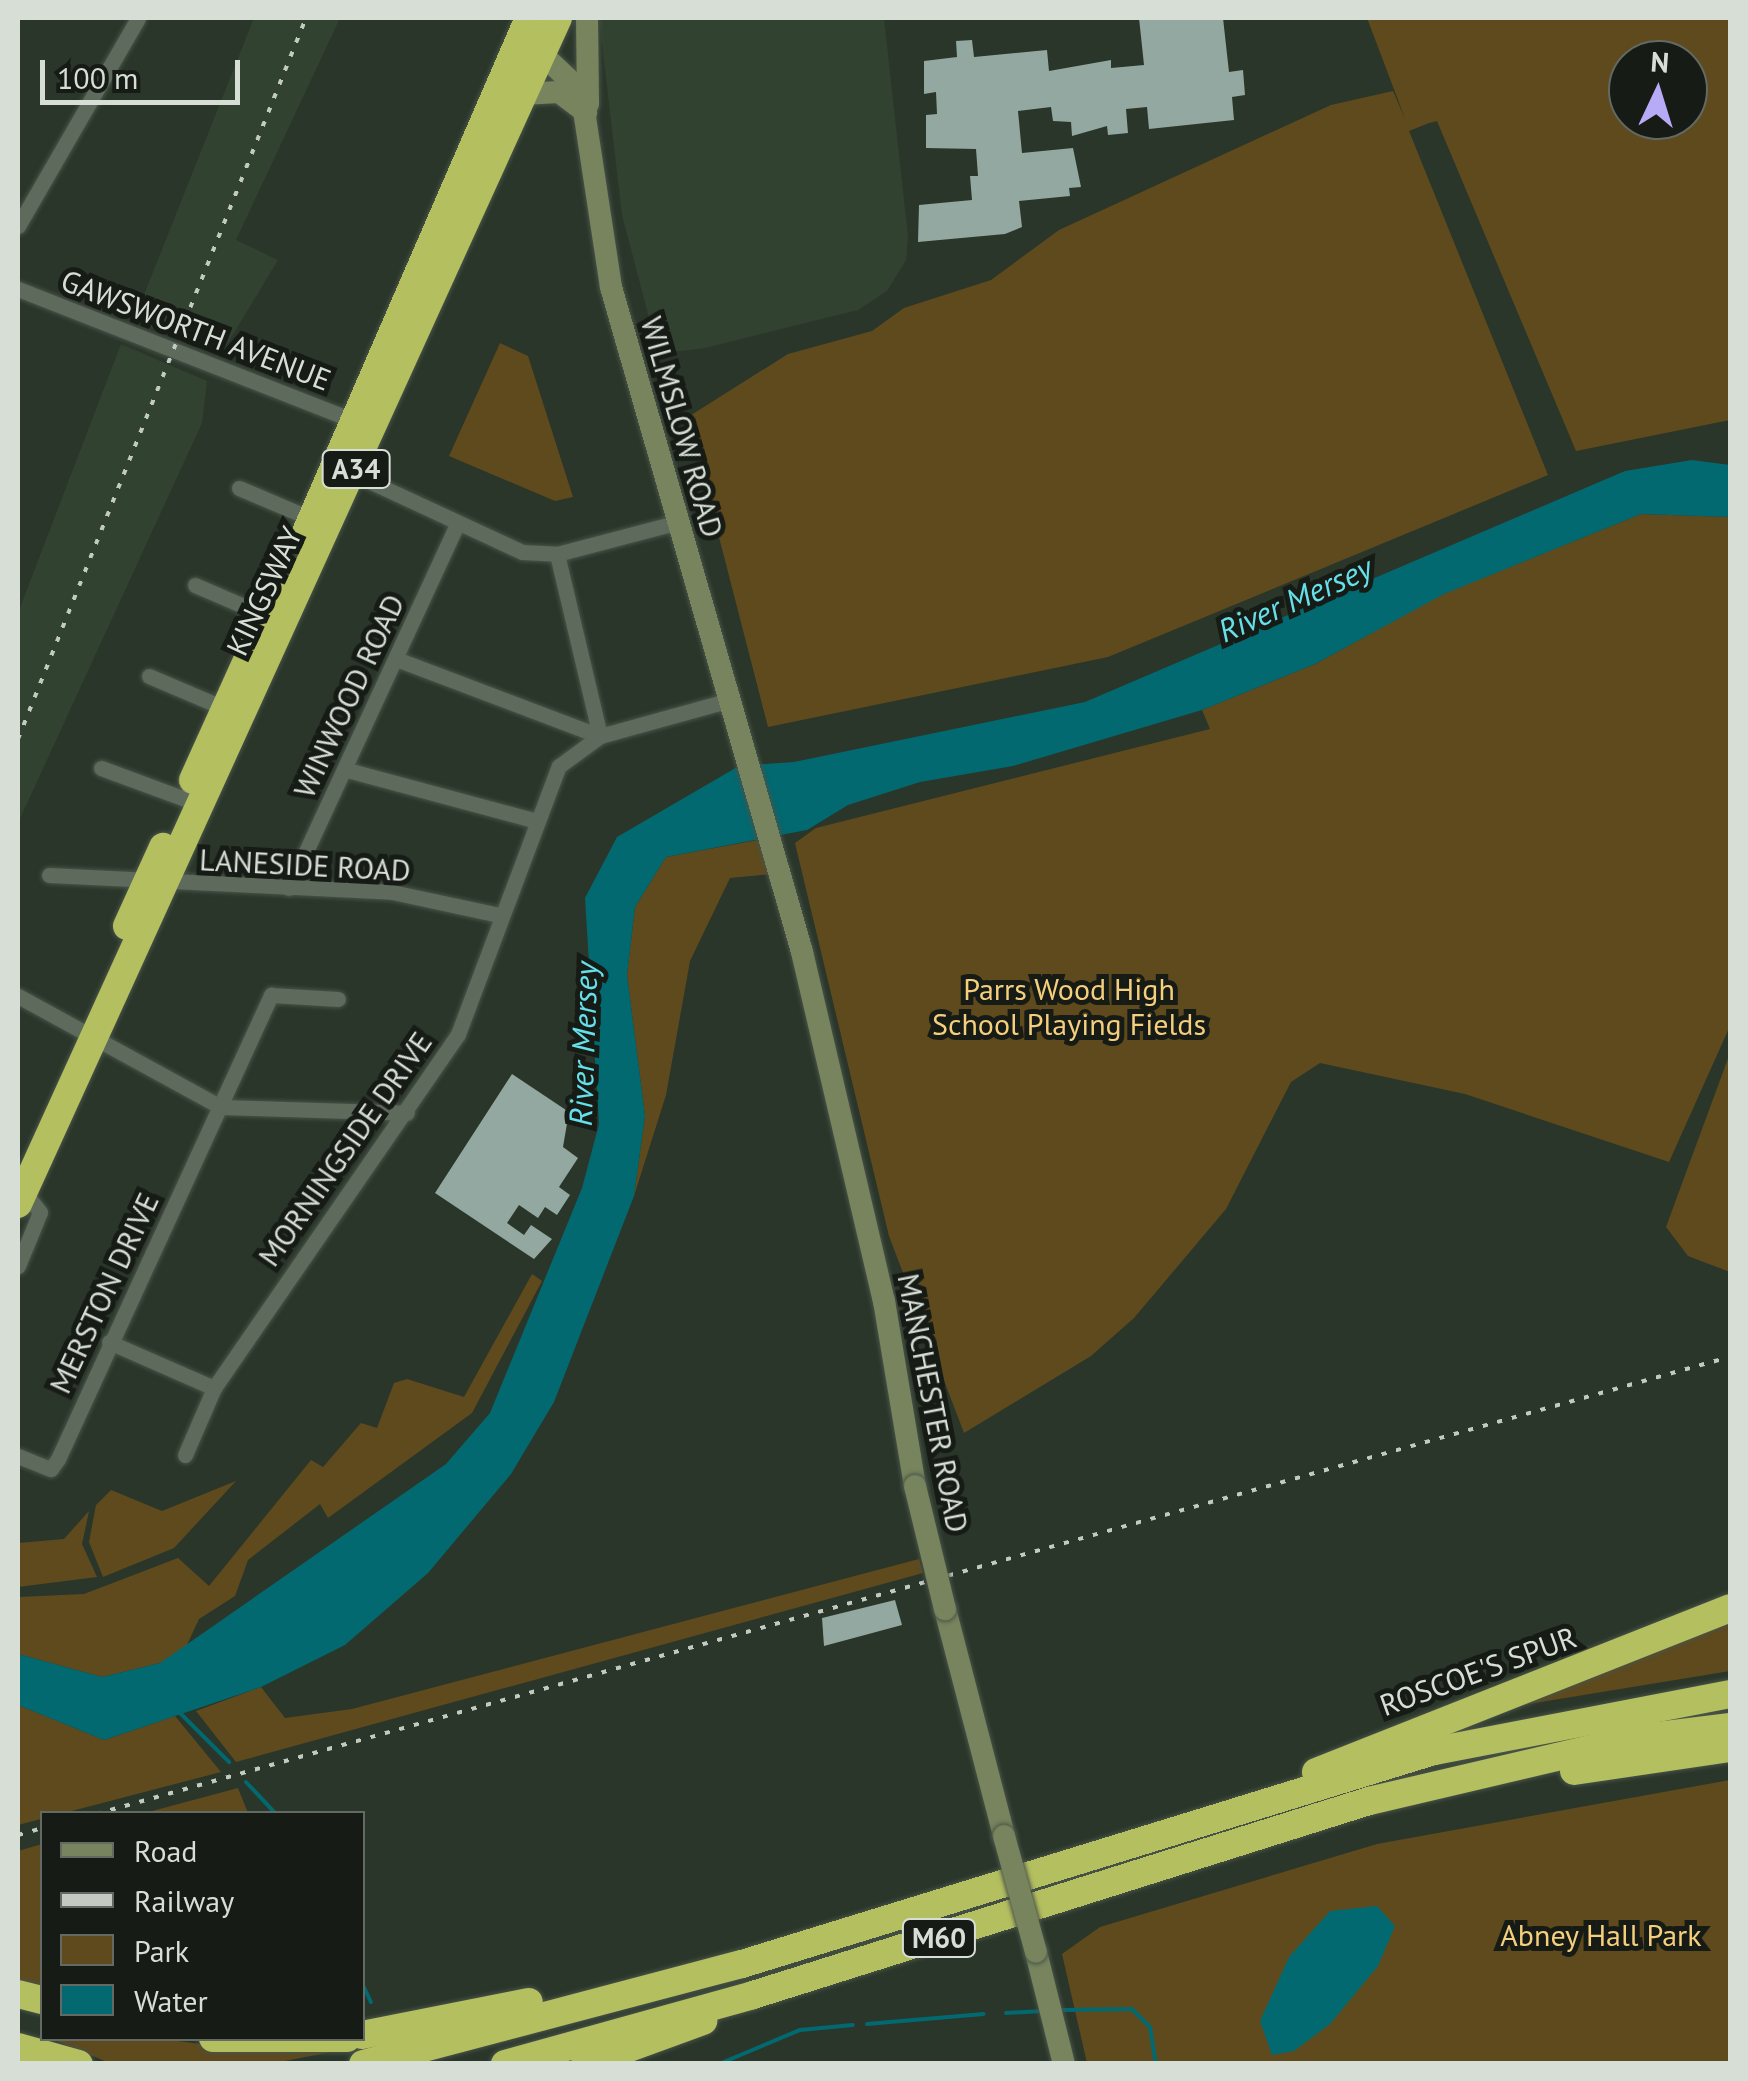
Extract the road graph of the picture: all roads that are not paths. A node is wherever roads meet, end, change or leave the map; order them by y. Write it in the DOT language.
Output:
graph roads {
  1 [pos="138,18"];
  2 [pos="558,18"];
  3 [pos="587,18"];
  4 [pos="530,35"];
  5 [pos="522,94"];
  6 [pos="586,112"];
  7 [pos="18,226"];
  8 [pos="18,289"];
  9 [pos="355,422"];
  10 [pos="354,474"];
  11 [pos="239,488"];
  12 [pos="312,519"];
  13 [pos="679,522"];
  14 [pos="457,526"];
  15 [pos="556,554"];
  16 [pos="195,584"];
  17 [pos="267,616"];
  18 [pos="396,659"];
  19 [pos="149,676"];
  20 [pos="730,700"];
  21 [pos="224,708"];
  22 [pos="600,736"];
  23 [pos="747,754"];
  24 [pos="101,768"];
  25 [pos="348,770"];
  26 [pos="185,799"];
  27 [pos="534,820"];
  28 [pos="49,876"];
  29 [pos="156,884"];
  30 [pos="289,888"];
  31 [pos="499,915"];
  32 [pos="18,996"];
  33 [pos="338,999"];
  34 [pos="89,1032"];
  35 [pos="221,1107"];
  36 [pos="407,1113"];
  37 [pos="18,1161"];
  38 [pos="20,1194"];
  39 [pos="18,1266"];
  40 [pos="110,1342"];
  41 [pos="214,1388"];
  42 [pos="184,1455"];
  43 [pos="18,1456"];
  44 [pos="1730,1608"];
  45 [pos="1730,1694"];
  46 [pos="1730,1727"];
  47 [pos="1730,1748"];
  48 [pos="1369,1801"];
  49 [pos="1252,1804"];
  50 [pos="742,1964"];
  51 [pos="753,1994"];
  52 [pos="365,2035"];
  53 [pos="18,2047"];
  54 [pos="79,2064"];
  55 [pos="363,2064"];
  56 [pos="504,2064"];
  57 [pos="585,2064"];
  58 [pos="1064,2064"];
  1 -- 7 [label="street"];
  2 -- 4 [label="highway, KINGSWAY / A34"];
  3 -- 6 [label="main road, WILMSLOW ROAD"];
  4 -- 5 [label="highway, KINGSWAY / A34"];
  4 -- 6 [label="main road, WILMSLOW ROAD"];
  4 -- 9 [label="highway, KINGSWAY / A34"];
  5 -- 6 [label="main road"];
  5 -- 10 [label="highway, KINGSWAY / A34"];
  6 -- 13 [label="main road, WILMSLOW ROAD"];
  8 -- 9 [label="street, GAWSWORTH AVENUE"];
  9 -- 12 [label="highway, KINGSWAY / A34"];
  10 -- 14 [label="street"];
  10 -- 29 [label="highway, KINGSWAY / A34"];
  11 -- 12 [label="street"];
  12 -- 17 [label="highway, KINGSWAY / A34"];
  13 -- 15 [label="street"];
  13 -- 20 [label="main road, WILMSLOW ROAD"];
  14 -- 15 [label="street"];
  14 -- 18 [label="street, WINWOOD ROAD"];
  15 -- 22 [label="street"];
  16 -- 17 [label="street"];
  17 -- 21 [label="highway, KINGSWAY / A34"];
  18 -- 22 [label="street"];
  18 -- 25 [label="street, WINWOOD ROAD"];
  19 -- 21 [label="street"];
  20 -- 22 [label="street, MORNINGSIDE DRIVE"];
  20 -- 23 [label="main road, WILMSLOW ROAD"];
  21 -- 26 [label="highway, KINGSWAY / A34"];
  22 -- 27 [label="street, MORNINGSIDE DRIVE"];
  23 -- 58 [label="main road, MANCHESTER ROAD, bridge"];
  24 -- 26 [label="street"];
  25 -- 27 [label="street"];
  25 -- 30 [label="street, WINWOOD ROAD"];
  26 -- 29 [label="highway, KINGSWAY / A34"];
  27 -- 31 [label="street, MORNINGSIDE DRIVE"];
  28 -- 29 [label="street, LANESIDE ROAD"];
  29 -- 30 [label="street, LANESIDE ROAD"];
  29 -- 34 [label="highway, KINGSWAY / A34"];
  30 -- 31 [label="street, LANESIDE ROAD"];
  31 -- 36 [label="street, MORNINGSIDE DRIVE"];
  32 -- 34 [label="street"];
  33 -- 35 [label="street, MERSTON DRIVE"];
  34 -- 35 [label="street"];
  34 -- 37 [label="highway, KINGSWAY / A34"];
  34 -- 38 [label="highway, KINGSWAY / A34"];
  35 -- 36 [label="street"];
  35 -- 40 [label="street, MERSTON DRIVE"];
  36 -- 41 [label="street, MORNINGSIDE DRIVE"];
  38 -- 39 [label="street, KINGSWAY"];
  40 -- 41 [label="street"];
  40 -- 43 [label="street, MERSTON DRIVE"];
  41 -- 42 [label="street, MORNINGSIDE DRIVE"];
  44 -- 49 [label="highway, ROSCOE'S SPUR / M60"];
  45 -- 49 [label="highway, M60"];
  46 -- 48 [label="highway, M60"];
  47 -- 48 [label="highway, M60"];
  48 -- 51 [label="highway, M60"];
  49 -- 50 [label="highway, M60"];
  50 -- 52 [label="highway, M60"];
  50 -- 55 [label="highway, M60"];
  51 -- 56 [label="highway, M60"];
  51 -- 57 [label="highway, M60"];
  53 -- 54 [label="highway"];
}
